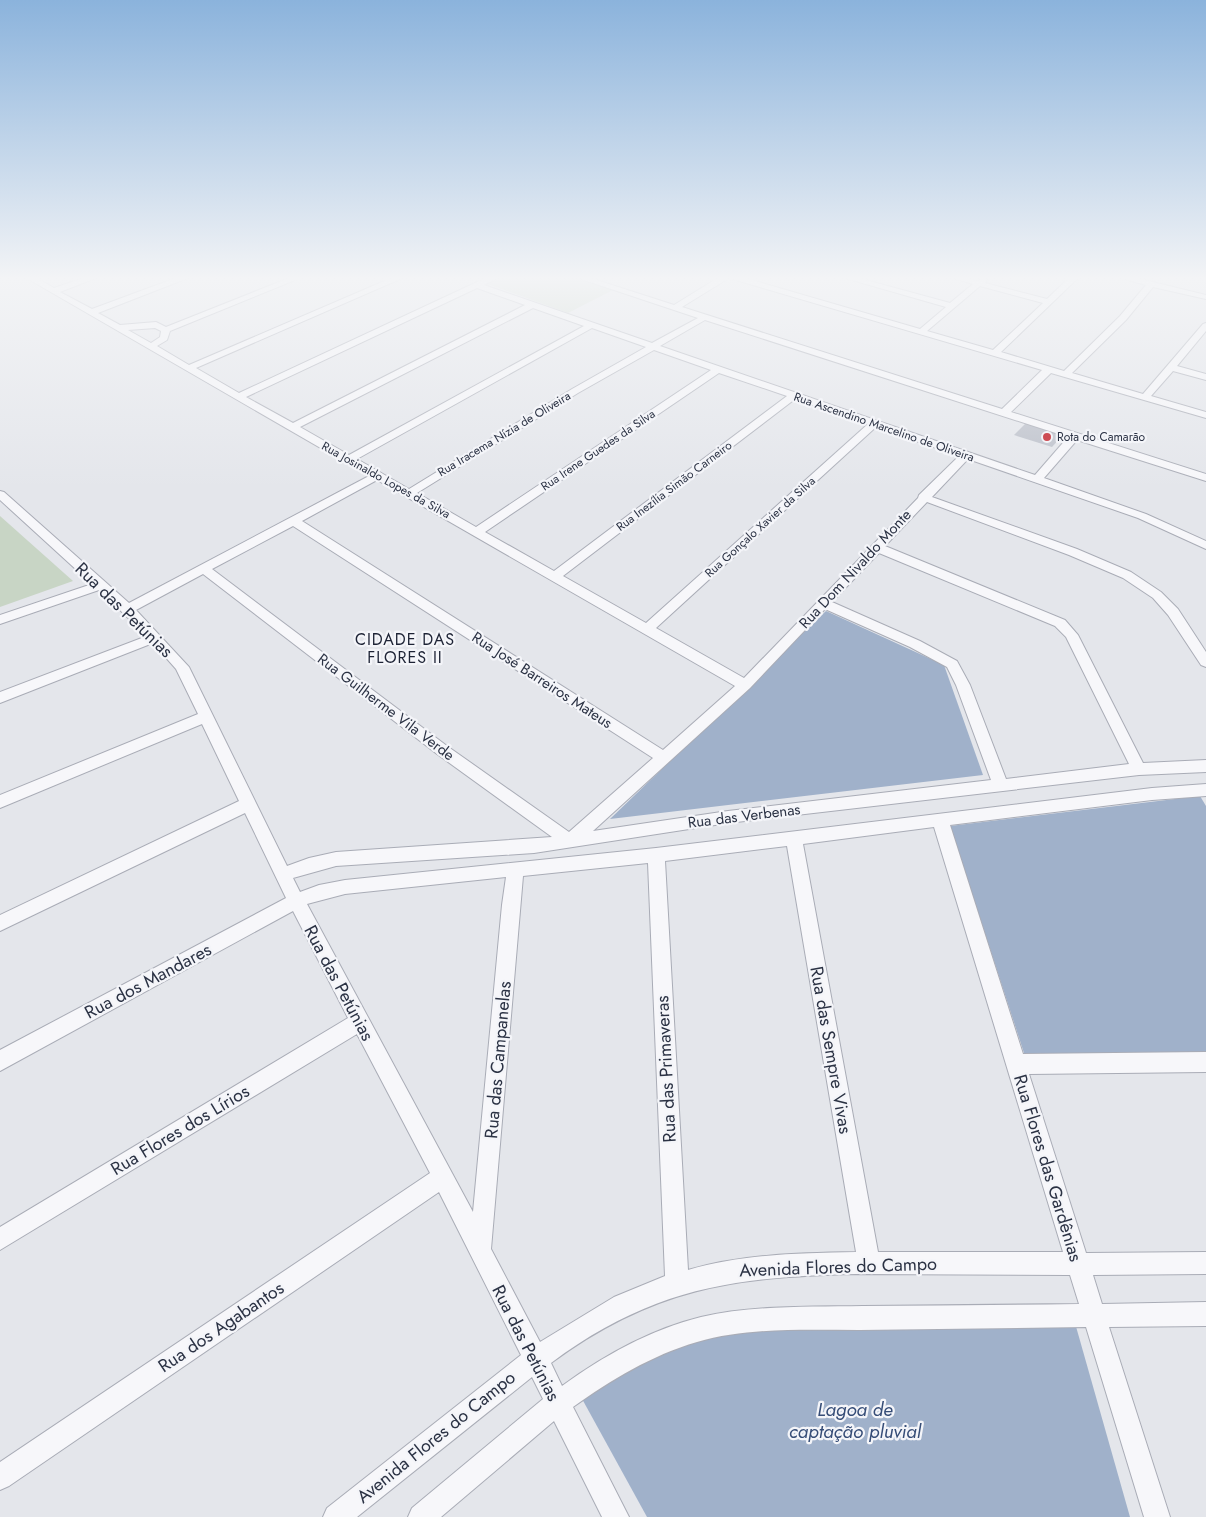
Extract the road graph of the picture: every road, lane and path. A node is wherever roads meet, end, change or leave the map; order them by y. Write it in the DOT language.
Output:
graph roads {
  1 [pos="150,347"];
  2 [pos="238,347"];
  3 [pos="343,347"];
  4 [pos="450,347"];
  5 [pos="552,347"];
  6 [pos="650,347"];
  7 [pos="653,347"];
  8 [pos="798,347"];
  9 [pos="827,347"];
  10 [pos="970,347"];
  11 [pos="1002,347"];
  12 [pos="1094,347"];
  13 [pos="1189,347"];
  14 [pos="994,354"];
  15 [pos="1170,367"];
  16 [pos="189,368"];
  17 [pos="718,369"];
  18 [pos="1049,369"];
  19 [pos="1066,374"];
  20 [pos="1206,377"];
  21 [pos="238,396"];
  22 [pos="793,396"];
  23 [pos="1144,397"];
  24 [pos="1011,405"];
  25 [pos="1004,413"];
  26 [pos="1206,415"];
  27 [pos="874,424"];
  28 [pos="293,427"];
  29 [pos="1076,435"];
  30 [pos="966,455"];
  31 [pos="350,459"];
  32 [pos="1206,468"];
  33 [pos="379,475"];
  34 [pos="1206,478"];
  35 [pos="1037,479"];
  36 [pos="409,492"];
  37 [pos="1,496"];
  38 [pos="923,497"];
  39 [pos="294,521"];
  40 [pos="478,531"];
  41 [pos="1206,545"];
  42 [pos="876,547"];
  43 [pos="204,569"];
  44 [pos="555,576"];
  45 [pos="100,585"];
  46 [pos="823,604"];
  47 [pos="128,609"];
  48 [pos="0,620"];
  49 [pos="647,630"];
  50 [pos="156,637"];
  51 [pos="1206,662"];
  52 [pos="745,685"];
  53 [pos="0,698"];
  54 [pos="207,716"];
  55 [pos="664,758"];
  56 [pos="1206,766"];
  57 [pos="1139,769"];
  58 [pos="1000,786"];
  59 [pos="1206,790"];
  60 [pos="0,802"];
  61 [pos="248,804"];
  62 [pos="940,820"];
  63 [pos="794,838"];
  64 [pos="570,841"];
  65 [pos="656,855"];
  66 [pos="572,864"];
  67 [pos="516,869"];
  68 [pos="283,875"];
  69 [pos="296,901"];
  70 [pos="0,923"];
  71 [pos="359,1022"];
  72 [pos="0,1061"];
  73 [pos="1206,1062"];
  74 [pos="1016,1064"];
  75 [pos="443,1177"];
  76 [pos="0,1239"];
  77 [pos="480,1252"];
  78 [pos="869,1263"];
  79 [pos="1078,1263"];
  80 [pos="1206,1263"];
  81 [pos="677,1283"];
  82 [pos="1206,1314"];
  83 [pos="1094,1316"];
  84 [pos="534,1359"];
  85 [pos="556,1403"];
  86 [pos="0,1476"];
  87 [pos="336,1517"];
  88 [pos="421,1517"];
  89 [pos="616,1517"];
  90 [pos="1157,1517"];
  1 -- 16 [label="street, Rua Josinaldo Lopes da Silva"];
  2 -- 16 [label="street"];
  3 -- 21 [label="street"];
  4 -- 28 [label="street"];
  5 -- 31 [label="street"];
  6 -- 36 [label="street, Rua Iracema Nízia de Oliveira"];
  7 -- 17 [label="street, Rua Ascendino Marcelino de Oliveira"];
  8 -- 25 [label="street"];
  9 -- 24 [label="street"];
  10 -- 14 [label="street"];
  11 -- 14 [label="street"];
  12 -- 19 [label="street"];
  13 -- 15 [label="street"];
  14 -- 18 [label="street"];
  15 -- 20 [label="street"];
  15 -- 23 [label="street"];
  16 -- 21 [label="street, Rua Josinaldo Lopes da Silva"];
  17 -- 22 [label="street, Rua Ascendino Marcelino de Oliveira"];
  17 -- 40 [label="street, Rua Irene Guedes da Silva"];
  18 -- 19 [label="street"];
  18 -- 24 [label="street"];
  19 -- 23 [label="street"];
  21 -- 28 [label="street, Rua Josinaldo Lopes da Silva"];
  22 -- 27 [label="street, Rua Ascendino Marcelino de Oliveira"];
  22 -- 44 [label="street, Rua Inezília Simão Carneiro"];
  23 -- 26 [label="street"];
  24 -- 25 [label="street"];
  24 -- 32 [label="street"];
  25 -- 29 [label="street"];
  27 -- 30 [label="street, Rua Ascendino Marcelino de Oliveira"];
  27 -- 49 [label="street, Rua Gonçalo Xavier da Silva"];
  28 -- 31 [label="street, Rua Josinaldo Lopes da Silva"];
  29 -- 34 [label="street"];
  29 -- 35 [label="street"];
  30 -- 35 [label="street, Rua Ascendino Marcelino de Oliveira"];
  30 -- 38 [label="street, Rua Dom Nivaldo Monte"];
  31 -- 33 [label="street, Rua Josinaldo Lopes da Silva"];
  33 -- 36 [label="street, Rua Josinaldo Lopes da Silva"];
  33 -- 39 [label="street"];
  35 -- 41 [label="street, Rua Ascendino Marcelino de Oliveira"];
  36 -- 40 [label="street, Rua Josinaldo Lopes da Silva"];
  37 -- 45 [label="street, Rua das Petúnias"];
  38 -- 42 [label="street, Rua Dom Nivaldo Monte"];
  38 -- 51 [label="street"];
  39 -- 43 [label="street"];
  39 -- 55 [label="street, Rua José Barreiros Mateus"];
  40 -- 44 [label="street, Rua Josinaldo Lopes da Silva"];
  42 -- 46 [label="street, Rua Dom Nivaldo Monte"];
  42 -- 57 [label="street"];
  43 -- 47 [label="street"];
  43 -- 64 [label="street, Rua Guilherme Vila Verde"];
  44 -- 49 [label="street, Rua Josinaldo Lopes da Silva"];
  45 -- 47 [label="street, Rua das Petúnias"];
  45 -- 48 [label="street"];
  46 -- 52 [label="street, Rua Dom Nivaldo Monte"];
  46 -- 58 [label="street"];
  47 -- 50 [label="street, Rua das Petúnias"];
  49 -- 52 [label="street, Rua Josinaldo Lopes da Silva"];
  50 -- 53 [label="street"];
  50 -- 54 [label="street, Rua das Petúnias"];
  52 -- 55 [label="street, Rua Dom Nivaldo Monte"];
  54 -- 60 [label="street"];
  54 -- 61 [label="street, Rua das Petúnias"];
  55 -- 64 [label="street, Rua Dom Nivaldo Monte"];
  56 -- 57 [label="street, Rua das Verbenas"];
  57 -- 58 [label="street, Rua das Verbenas"];
  58 -- 64 [label="street, Rua das Verbenas"];
  59 -- 62 [label="street, Rua das Verbenas"];
  61 -- 68 [label="street, Rua das Petúnias"];
  61 -- 70 [label="street"];
  62 -- 63 [label="street, Rua das Verbenas"];
  62 -- 74 [label="street, Rua Flores das Gardênias"];
  63 -- 65 [label="street, Rua das Verbenas"];
  63 -- 78 [label="street, Rua das Sempre Vivas"];
  64 -- 66 [label="street"];
  64 -- 68 [label="street, Rua das Verbenas"];
  65 -- 66 [label="street, Rua das Verbenas"];
  65 -- 81 [label="street, Rua das Primaveras"];
  66 -- 67 [label="street, Rua das Verbenas"];
  67 -- 69 [label="street, Rua das Verbenas"];
  67 -- 77 [label="street, Rua das Campanelas"];
  68 -- 69 [label="street, Rua das Petúnias"];
  69 -- 71 [label="street, Rua das Petúnias"];
  69 -- 72 [label="street, Rua dos Mandares"];
  71 -- 75 [label="street, Rua das Petúnias"];
  71 -- 76 [label="street, Rua Flores dos Lírios"];
  73 -- 74 [label="street"];
  74 -- 79 [label="street, Rua Flores das Gardênias"];
  75 -- 77 [label="street, Rua das Petúnias"];
  75 -- 86 [label="street, Rua dos Agabantos"];
  77 -- 84 [label="street, Rua das Petúnias"];
  78 -- 79 [label="street, Avenida Flores do Campo"];
  78 -- 81 [label="street, Avenida Flores do Campo"];
  79 -- 80 [label="street, Avenida Flores do Campo"];
  79 -- 83 [label="street, Rua Flores das Gardênias"];
  81 -- 84 [label="street, Avenida Flores do Campo"];
  82 -- 83 [label="street"];
  83 -- 85 [label="street"];
  83 -- 90 [label="street, Rua Flores das Gardênias"];
  84 -- 85 [label="street, Rua das Petúnias"];
  84 -- 87 [label="street, Avenida Flores do Campo"];
  85 -- 88 [label="street"];
  85 -- 89 [label="street, Rua das Petúnias"];
}
